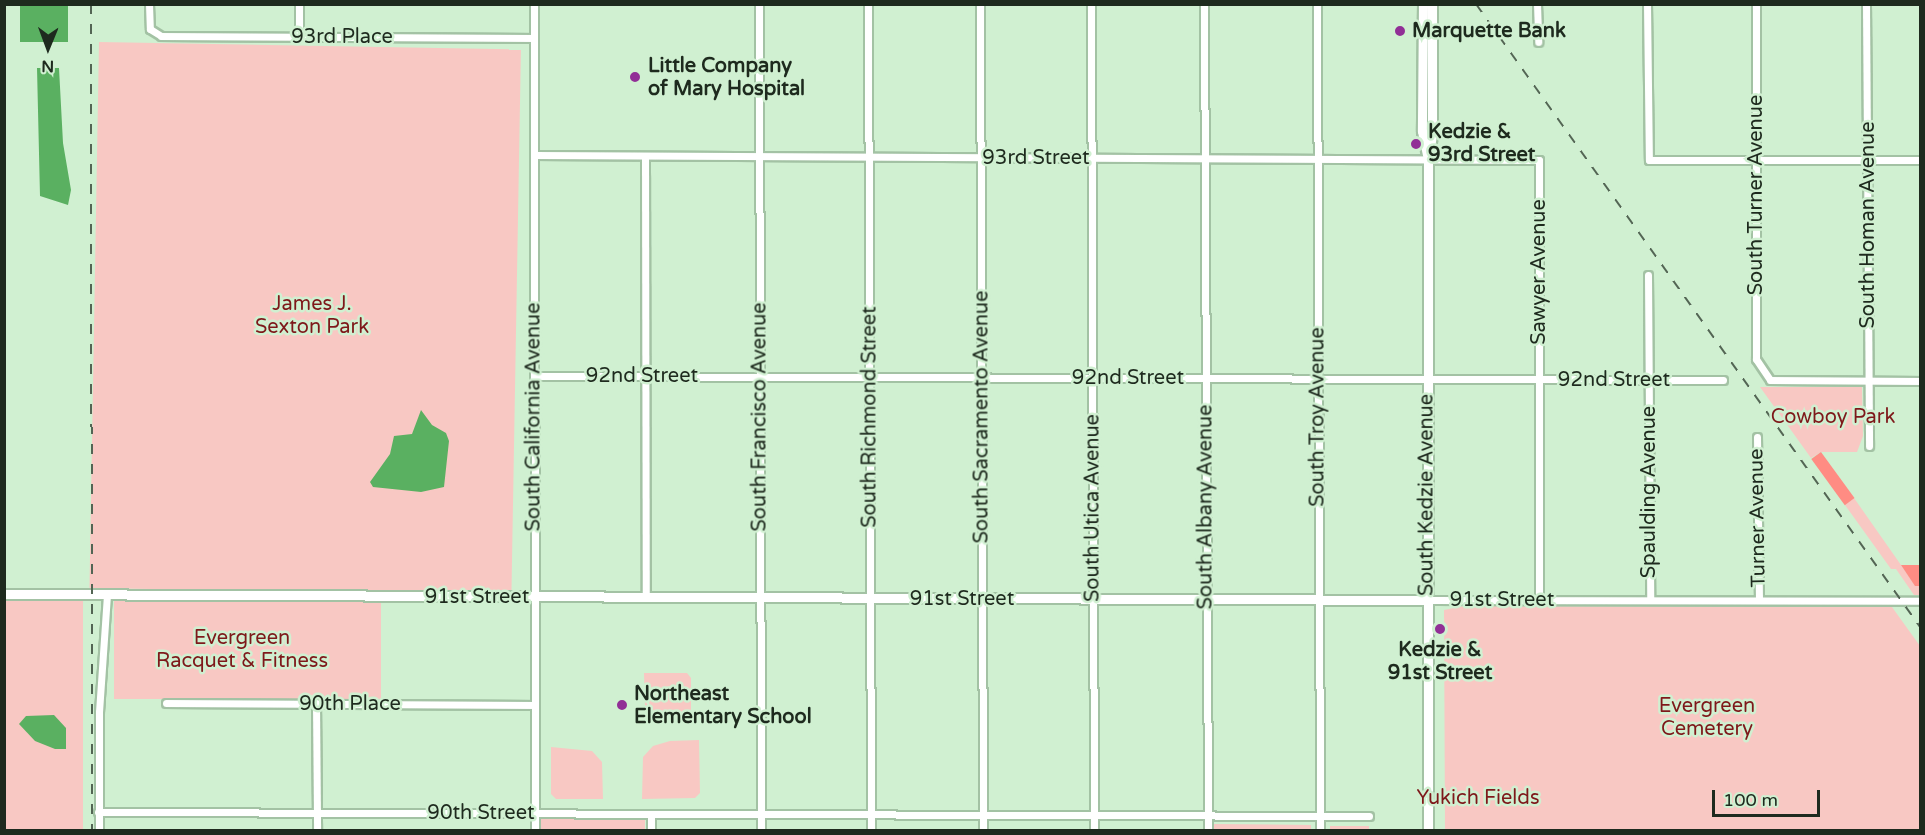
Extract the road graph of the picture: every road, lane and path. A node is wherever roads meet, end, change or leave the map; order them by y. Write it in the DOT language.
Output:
graph roads {
  1 [pos="150,4"];
  2 [pos="299,4"];
  3 [pos="534,4"];
  4 [pos="759,4"];
  5 [pos="868,4"];
  6 [pos="980,4"];
  7 [pos="1091,4"];
  8 [pos="1204,4"];
  9 [pos="1317,4"];
  10 [pos="1423,4"];
  11 [pos="1432,4"];
  12 [pos="1537,4"];
  13 [pos="1647,4"];
  14 [pos="1756,4"];
  15 [pos="1866,4"];
  16 [pos="299,37"];
  17 [pos="534,38"];
  18 [pos="1538,42"];
  19 [pos="534,155"];
  20 [pos="645,156"];
  21 [pos="759,156"];
  22 [pos="869,157"];
  23 [pos="981,157"];
  24 [pos="1091,158"];
  25 [pos="1204,159"];
  26 [pos="1317,159"];
  27 [pos="1428,160"];
  28 [pos="1539,160"];
  29 [pos="1756,160"];
  30 [pos="1867,160"];
  31 [pos="1920,160"];
  32 [pos="1648,275"];
  33 [pos="534,376"];
  34 [pos="645,376"];
  35 [pos="760,377"];
  36 [pos="870,377"];
  37 [pos="981,378"];
  38 [pos="1092,378"];
  39 [pos="1206,378"];
  40 [pos="1318,379"];
  41 [pos="1427,379"];
  42 [pos="1539,379"];
  43 [pos="1649,380"];
  44 [pos="1723,380"];
  45 [pos="1868,381"];
  46 [pos="1920,381"];
  47 [pos="1757,436"];
  48 [pos="1869,446"];
  49 [pos="4,594"];
  50 [pos="107,595"];
  51 [pos="535,598"];
  52 [pos="646,598"];
  53 [pos="760,599"];
  54 [pos="871,599"];
  55 [pos="982,599"];
  56 [pos="1093,599"];
  57 [pos="1207,600"];
  58 [pos="1319,600"];
  59 [pos="1426,600"];
  60 [pos="1539,600"];
  61 [pos="1650,600"];
  62 [pos="1759,600"];
  63 [pos="1920,601"];
  64 [pos="166,703"];
  65 [pos="316,703"];
  66 [pos="535,705"];
  67 [pos="98,812"];
  68 [pos="317,813"];
  69 [pos="535,813"];
  70 [pos="651,814"];
  71 [pos="761,814"];
  72 [pos="871,815"];
  73 [pos="983,815"];
  74 [pos="1094,815"];
  75 [pos="1208,816"];
  76 [pos="1320,816"];
  77 [pos="1369,816"];
  78 [pos="99,831"];
  79 [pos="317,831"];
  80 [pos="535,831"];
  81 [pos="651,831"];
  82 [pos="761,831"];
  83 [pos="871,831"];
  84 [pos="983,831"];
  85 [pos="1094,831"];
  86 [pos="1208,831"];
  87 [pos="1320,831"];
  88 [pos="1428,831"];
  1 -- 16 [label="street, 93rd Place"];
  2 -- 16 [label="street"];
  3 -- 17 [label="street, South California Avenue"];
  4 -- 21 [label="street, South Francisco Avenue"];
  5 -- 22 [label="street, South Richmond Street"];
  6 -- 23 [label="street, South Sacramento Avenue"];
  7 -- 24 [label="street, South Utica Avenue"];
  8 -- 25 [label="street, South Albany Avenue"];
  9 -- 26 [label="street, South Troy Avenue"];
  10 -- 27 [label="street, South Kedzie Avenue"];
  11 -- 27 [label="street, South Kedzie Avenue"];
  12 -- 18 [label="street"];
  13 -- 29 [label="street"];
  14 -- 29 [label="street, South Turner Avenue"];
  15 -- 30 [label="street, South Homan Avenue"];
  16 -- 17 [label="street, 93rd Place"];
  17 -- 19 [label="street, South California Avenue"];
  19 -- 20 [label="street, 93rd Street"];
  19 -- 33 [label="street, South California Avenue"];
  20 -- 21 [label="street, 93rd Street"];
  20 -- 34 [label="street"];
  21 -- 22 [label="street, 93rd Street"];
  21 -- 35 [label="street, South Francisco Avenue"];
  22 -- 23 [label="street, 93rd Street"];
  22 -- 36 [label="street, South Richmond Street"];
  23 -- 24 [label="street, 93rd Street"];
  23 -- 37 [label="street, South Sacramento Avenue"];
  24 -- 25 [label="street, 93rd Street"];
  24 -- 38 [label="street, South Utica Avenue"];
  25 -- 26 [label="street, 93rd Street"];
  25 -- 39 [label="street, South Albany Avenue"];
  26 -- 27 [label="street, 93rd Street"];
  26 -- 40 [label="street, South Troy Avenue"];
  27 -- 28 [label="street, 93rd Street"];
  27 -- 41 [label="street, South Kedzie Avenue"];
  28 -- 42 [label="street, Sawyer Avenue"];
  29 -- 30 [label="street"];
  29 -- 45 [label="street, South Turner Avenue"];
  30 -- 31 [label="street"];
  30 -- 45 [label="street, South Homan Avenue"];
  32 -- 43 [label="street, Spaulding Avenue"];
  33 -- 34 [label="street, 92nd Street"];
  33 -- 51 [label="street, South California Avenue"];
  34 -- 35 [label="street, 92nd Street"];
  34 -- 52 [label="street"];
  35 -- 36 [label="street, 92nd Street"];
  35 -- 53 [label="street, South Francisco Avenue"];
  36 -- 37 [label="street, 92nd Street"];
  36 -- 54 [label="street, South Richmond Street"];
  37 -- 38 [label="street, 92nd Street"];
  37 -- 55 [label="street, South Sacramento Avenue"];
  38 -- 39 [label="street, 92nd Street"];
  38 -- 56 [label="street, South Utica Avenue"];
  39 -- 40 [label="street, 92nd Street"];
  39 -- 57 [label="street, South Albany Avenue"];
  40 -- 41 [label="street, 92nd Street"];
  40 -- 58 [label="street, South Troy Avenue"];
  41 -- 42 [label="street, 92nd Street"];
  41 -- 59 [label="street, South Kedzie Avenue"];
  42 -- 43 [label="street, 92nd Street"];
  42 -- 60 [label="street, Sawyer Avenue"];
  43 -- 44 [label="street, 92nd Street"];
  43 -- 61 [label="street, Spaulding Avenue"];
  45 -- 46 [label="street"];
  45 -- 48 [label="street, South Homan Avenue"];
  47 -- 62 [label="street, Turner Avenue"];
  49 -- 50 [label="street, 91st Street"];
  50 -- 51 [label="street, 91st Street"];
  50 -- 67 [label="street"];
  51 -- 52 [label="street, 91st Street"];
  51 -- 66 [label="street, South California Avenue"];
  52 -- 53 [label="street, 91st Street"];
  53 -- 54 [label="street, 91st Street"];
  53 -- 71 [label="street, South Francisco Avenue"];
  54 -- 55 [label="street, 91st Street"];
  54 -- 72 [label="street, South Richmond Street"];
  55 -- 56 [label="street, 91st Street"];
  55 -- 73 [label="street, South Sacramento Avenue"];
  56 -- 57 [label="street, 91st Street"];
  56 -- 74 [label="street, South Utica Avenue"];
  57 -- 58 [label="street, 91st Street"];
  57 -- 75 [label="street, South Albany Avenue"];
  58 -- 59 [label="street, 91st Street"];
  58 -- 76 [label="street, South Troy Avenue"];
  59 -- 60 [label="street, 91st Street"];
  59 -- 88 [label="street, South Kedzie Avenue"];
  60 -- 61 [label="street, 91st Street"];
  61 -- 62 [label="street, 91st Street"];
  62 -- 63 [label="street, 91st Street"];
  64 -- 65 [label="street, 90th Place"];
  65 -- 66 [label="street, 90th Place"];
  65 -- 68 [label="street"];
  66 -- 69 [label="street, South California Avenue"];
  67 -- 68 [label="street, 90th Street"];
  67 -- 78 [label="street"];
  68 -- 69 [label="street, 90th Street"];
  68 -- 79 [label="street"];
  69 -- 70 [label="street, 90th Street"];
  69 -- 80 [label="street, South California Avenue"];
  70 -- 71 [label="street, 90th Street"];
  70 -- 81 [label="street"];
  71 -- 72 [label="street, 90th Street"];
  71 -- 82 [label="street, South Francisco Avenue"];
  72 -- 73 [label="street, 90th Street"];
  72 -- 83 [label="street, South Richmond Street"];
  73 -- 74 [label="street, 90th Street"];
  73 -- 84 [label="street, South Sacramento Avenue"];
  74 -- 75 [label="street, 90th Street"];
  74 -- 85 [label="street, South Utica Avenue"];
  75 -- 76 [label="street, 90th Street"];
  75 -- 86 [label="street, South Albany Avenue"];
  76 -- 77 [label="street, 90th Street"];
  76 -- 87 [label="street, South Troy Avenue"];
}
